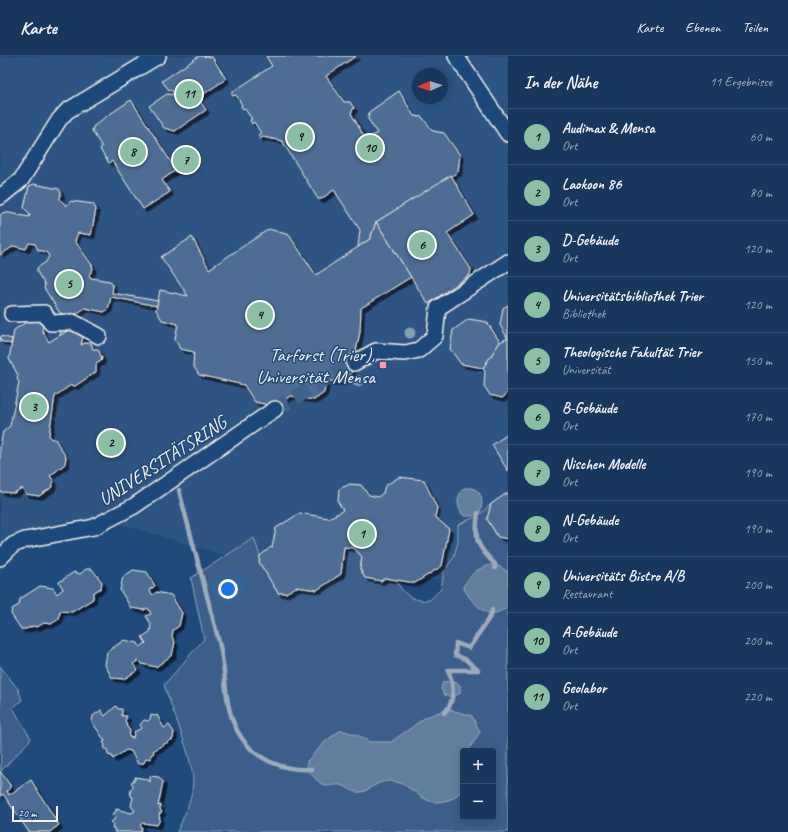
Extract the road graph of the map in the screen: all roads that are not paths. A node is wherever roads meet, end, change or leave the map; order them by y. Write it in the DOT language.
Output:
graph roads {
  1 [pos="158,56"];
  2 [pos="456,56"];
  3 [pos="508,134"];
  4 [pos="0,197"];
  5 [pos="508,262"];
  6 [pos="12,314"];
  7 [pos="98,336"];
  8 [pos="354,363"];
  9 [pos="275,409"];
  10 [pos="0,558"];
  1 -- 4 [label="street"];
  2 -- 3 [label="street"];
  5 -- 8 [label="street"];
  6 -- 7 [label="street"];
  9 -- 10 [label="street, UNIVERSITÄTSRING"];
}
